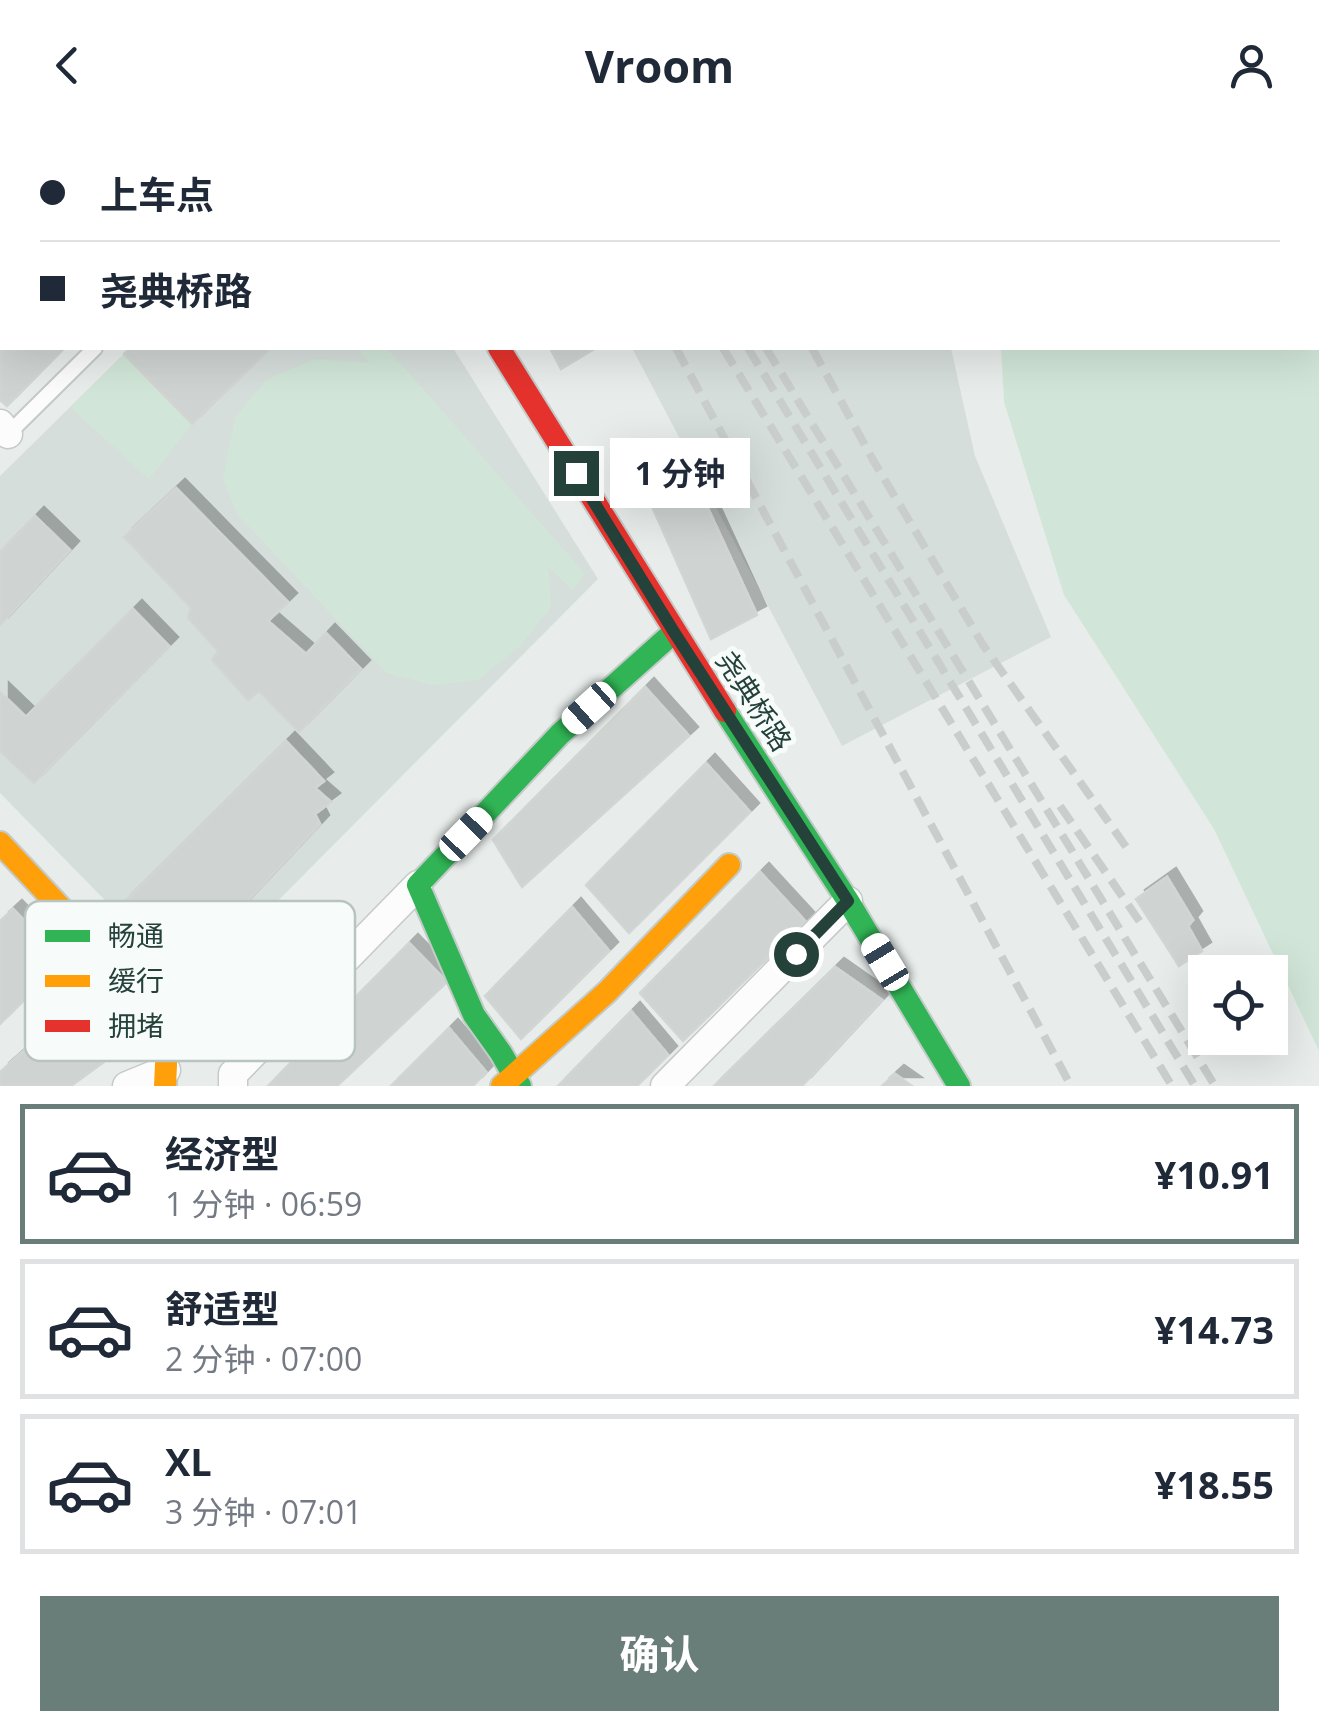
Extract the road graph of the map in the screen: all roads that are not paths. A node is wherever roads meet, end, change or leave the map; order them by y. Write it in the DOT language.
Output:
graph roads {
  1 [pos="93,350"];
  2 [pos="501,350"];
  3 [pos="3,433"];
  4 [pos="674,632"];
  5 [pos="0,843"];
  6 [pos="730,865"];
  7 [pos="418,884"];
  8 [pos="54,901"];
  9 [pos="848,901"];
  10 [pos="355,949"];
  11 [pos="246,1061"];
  12 [pos="165,1078"];
  13 [pos="512,1082"];
  14 [pos="127,1086"];
  15 [pos="232,1086"];
  16 [pos="665,1086"];
  17 [pos="959,1086"];
  1 -- 3 [label="lane"];
  2 -- 4 [label="street, 尧典桥路"];
  4 -- 7 [label="street"];
  4 -- 9 [label="street, 尧典桥路"];
  5 -- 8 [label="street"];
  6 -- 13 [label="street"];
  7 -- 10 [label="street"];
  7 -- 13 [label="street"];
  9 -- 16 [label="street"];
  9 -- 17 [label="street, 尧典桥路"];
  11 -- 15 [label="street"];
  12 -- 14 [label="street"];
}
